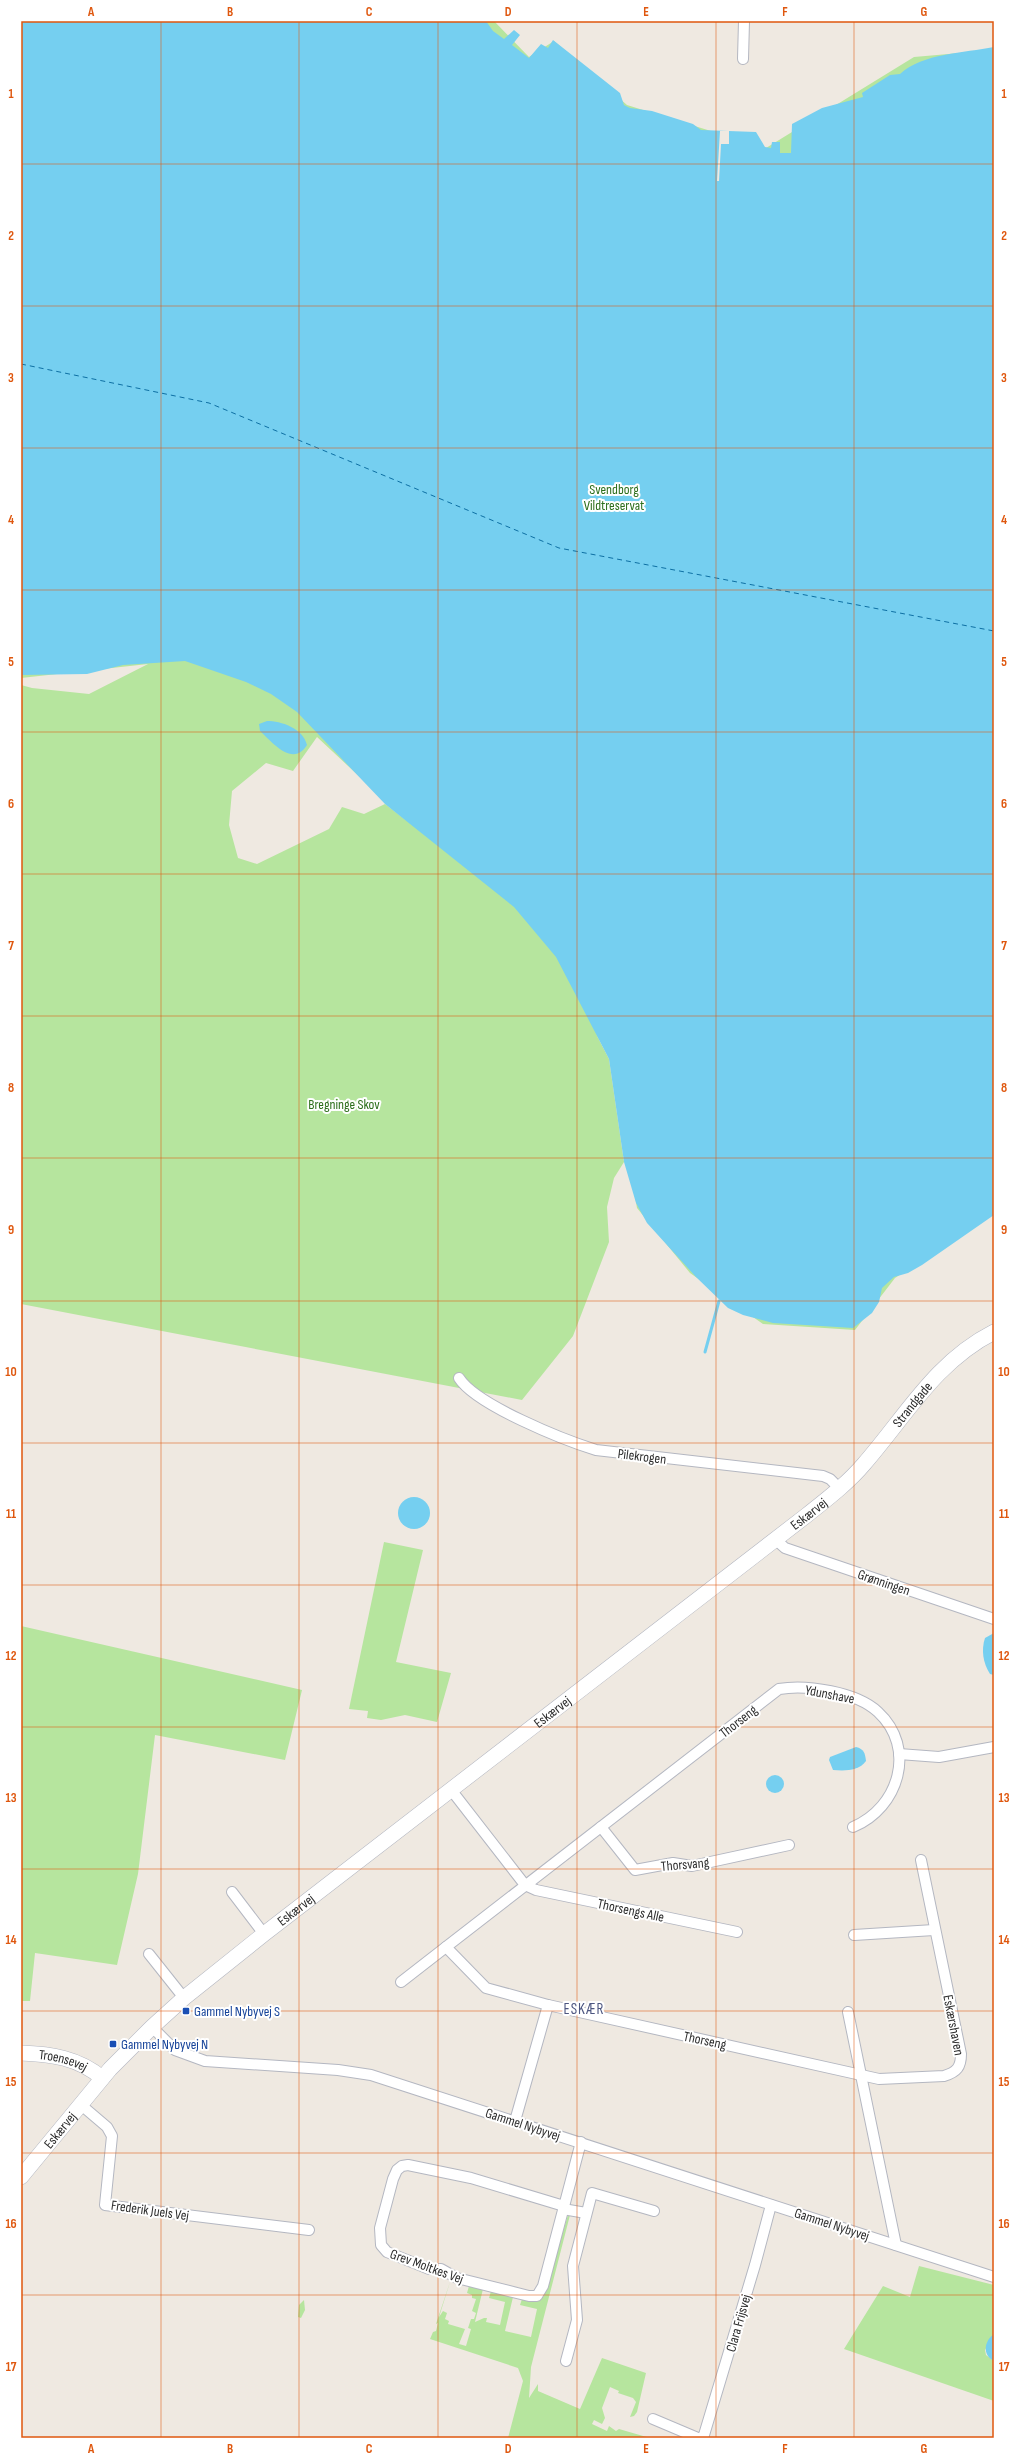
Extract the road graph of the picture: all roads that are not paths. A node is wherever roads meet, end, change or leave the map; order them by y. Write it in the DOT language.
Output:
graph roads {
  1 [pos="744,21"];
  2 [pos="744,59"];
  3 [pos="994,1332"];
  4 [pos="459,1378"];
  5 [pos="840,1488"];
  6 [pos="776,1540"];
  7 [pos="994,1619"];
  8 [pos="779,1689"];
  9 [pos="994,1747"];
  10 [pos="899,1754"];
  11 [pos="452,1791"];
  12 [pos="601,1827"];
  13 [pos="853,1827"];
  14 [pos="789,1845"];
  15 [pos="921,1860"];
  16 [pos="525,1885"];
  17 [pos="232,1892"];
  18 [pos="934,1930"];
  19 [pos="737,1932"];
  20 [pos="264,1934"];
  21 [pos="854,1935"];
  22 [pos="446,1947"];
  23 [pos="149,1954"];
  24 [pos="401,1982"];
  25 [pos="184,1998"];
  26 [pos="548,2005"];
  27 [pos="848,2012"];
  28 [pos="152,2026"];
  29 [pos="21,2052"];
  30 [pos="862,2074"];
  31 [pos="102,2078"];
  32 [pos="80,2104"];
  33 [pos="515,2121"];
  34 [pos="581,2142"];
  35 [pos="21,2178"];
  36 [pos="771,2205"];
  37 [pos="563,2207"];
  38 [pos="654,2211"];
  39 [pos="586,2213"];
  40 [pos="309,2230"];
  41 [pos="896,2245"];
  42 [pos="994,2277"];
  43 [pos="566,2361"];
  44 [pos="653,2419"];
  45 [pos="699,2438"];
  1 -- 2 [label="street"];
  3 -- 5 [label="street, Strandgade"];
  4 -- 5 [label="street, Pilekrogen"];
  5 -- 6 [label="street, Eskærvej"];
  6 -- 7 [label="street, Grønningen"];
  6 -- 11 [label="street, Eskærvej"];
  8 -- 10 [label="street, Ydunshave"];
  8 -- 12 [label="street, Thorseng"];
  9 -- 10 [label="street"];
  10 -- 13 [label="street, Ydunshave"];
  11 -- 16 [label="street"];
  11 -- 20 [label="street, Eskærvej"];
  12 -- 14 [label="street, Thorsvang"];
  12 -- 16 [label="street, Thorseng"];
  15 -- 18 [label="street, Eskærshaven"];
  16 -- 19 [label="street, Thorsengs Alle"];
  16 -- 22 [label="street, Thorseng"];
  17 -- 20 [label="street, Eskærvej"];
  18 -- 21 [label="street"];
  18 -- 30 [label="street, Eskærshaven"];
  20 -- 25 [label="street, Eskærvej"];
  22 -- 24 [label="street, Thorseng"];
  22 -- 26 [label="street, Thorseng"];
  23 -- 25 [label="street"];
  25 -- 28 [label="street, Eskærvej"];
  26 -- 30 [label="street, Thorseng"];
  26 -- 33 [label="street"];
  27 -- 30 [label="street, Gammel Nybyvej"];
  28 -- 31 [label="street, Eskærvej"];
  28 -- 33 [label="street, Gammel Nybyvej"];
  29 -- 31 [label="street, Troensevej"];
  30 -- 41 [label="street, Gammel Nybyvej"];
  31 -- 32 [label="street, Eskærvej"];
  32 -- 35 [label="street, Eskærvej"];
  32 -- 40 [label="street, Frederik Juels Vej"];
  33 -- 34 [label="street, Gammel Nybyvej"];
  34 -- 36 [label="street, Gammel Nybyvej"];
  34 -- 37 [label="street, Grev Moltkes Vej"];
  36 -- 41 [label="street, Gammel Nybyvej"];
  36 -- 45 [label="street, Clara Frijsvej"];
  37 -- 37 [label="street, Grev Moltkes Vej"];
  37 -- 39 [label="street, Grev Moltkes Vej"];
  38 -- 39 [label="street"];
  39 -- 43 [label="street"];
  41 -- 42 [label="street, Gammel Nybyvej"];
  44 -- 45 [label="street, Clara Frijsvej"];
}
